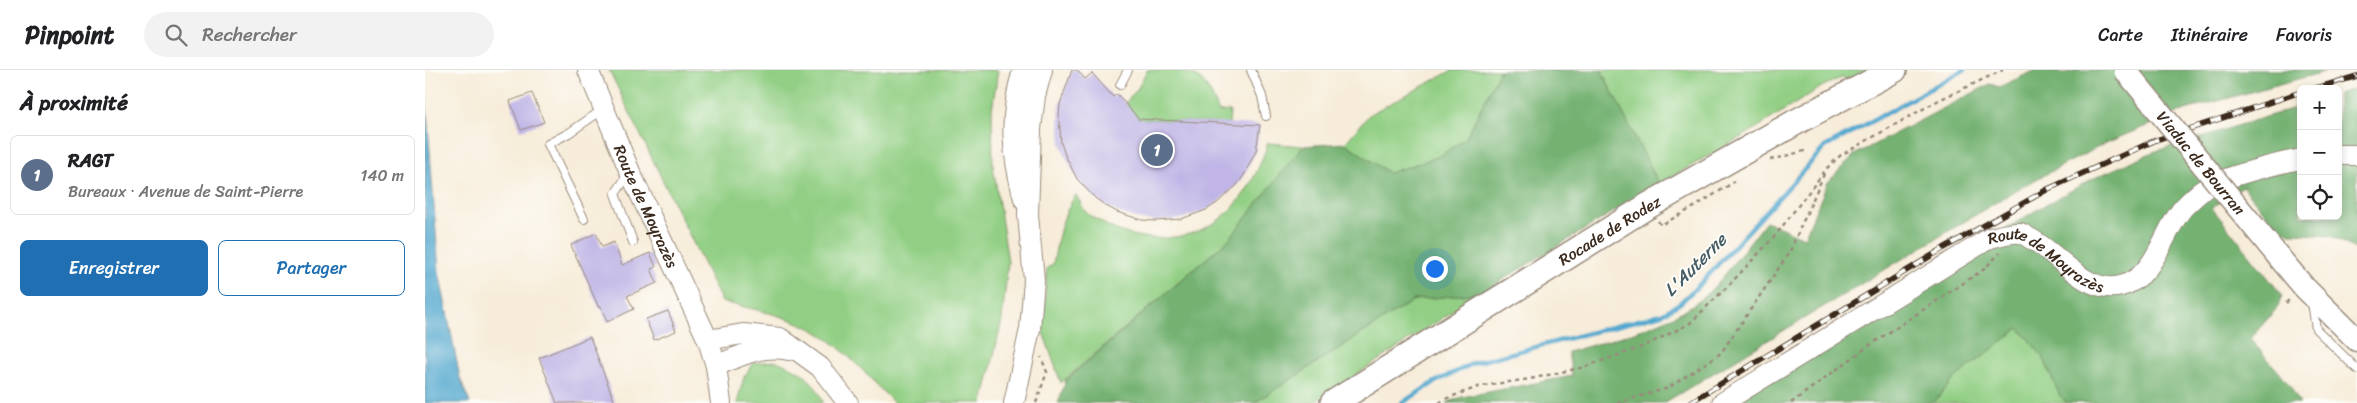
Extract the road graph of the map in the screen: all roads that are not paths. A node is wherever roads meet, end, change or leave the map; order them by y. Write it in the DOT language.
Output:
graph roads {
  1 [pos="588,70"];
  2 [pos="1023,70"];
  3 [pos="1042,70"];
  4 [pos="1129,70"];
  5 [pos="1251,70"];
  6 [pos="1894,70"];
  7 [pos="2125,70"];
  8 [pos="1120,84"];
  9 [pos="603,109"];
  10 [pos="1266,116"];
  11 [pos="2342,155"];
  12 [pos="2357,155"];
  13 [pos="2297,161"];
  14 [pos="630,172"];
  15 [pos="1028,215"];
  16 [pos="584,219"];
  17 [pos="633,242"];
  18 [pos="2311,295"];
  19 [pos="708,340"];
  20 [pos="2357,340"];
  21 [pos="803,353"];
  22 [pos="715,366"];
  23 [pos="2357,369"];
  24 [pos="717,398"];
  25 [pos="848,403"];
  26 [pos="1014,403"];
  27 [pos="1333,403"];
  28 [pos="1722,403"];
  1 -- 9 [label="street, Route de Moyrazès"];
  2 -- 15 [label="street"];
  3 -- 15 [label="street"];
  4 -- 8 [label="lane"];
  5 -- 10 [label="lane"];
  6 -- 27 [label="main road, Rocade de Rodez"];
  7 -- 18 [label="main road, Viaduc de Bourran, bridge"];
  9 -- 14 [label="street, Route de Moyrazès"];
  9 -- 16 [label="lane"];
  11 -- 12 [label="street"];
  13 -- 28 [label="street, Route de Moyrazès"];
  14 -- 17 [label="lane"];
  14 -- 19 [label="street, Route de Moyrazès"];
  15 -- 26 [label="street"];
  18 -- 20 [label="main road, Viaduc de Bourran"];
  18 -- 23 [label="lane"];
  19 -- 21 [label="street"];
  19 -- 22 [label="street, Route de Moyrazès"];
  21 -- 22 [label="street"];
  21 -- 25 [label="street"];
  22 -- 24 [label="street, Route de Moyrazès"];
}
